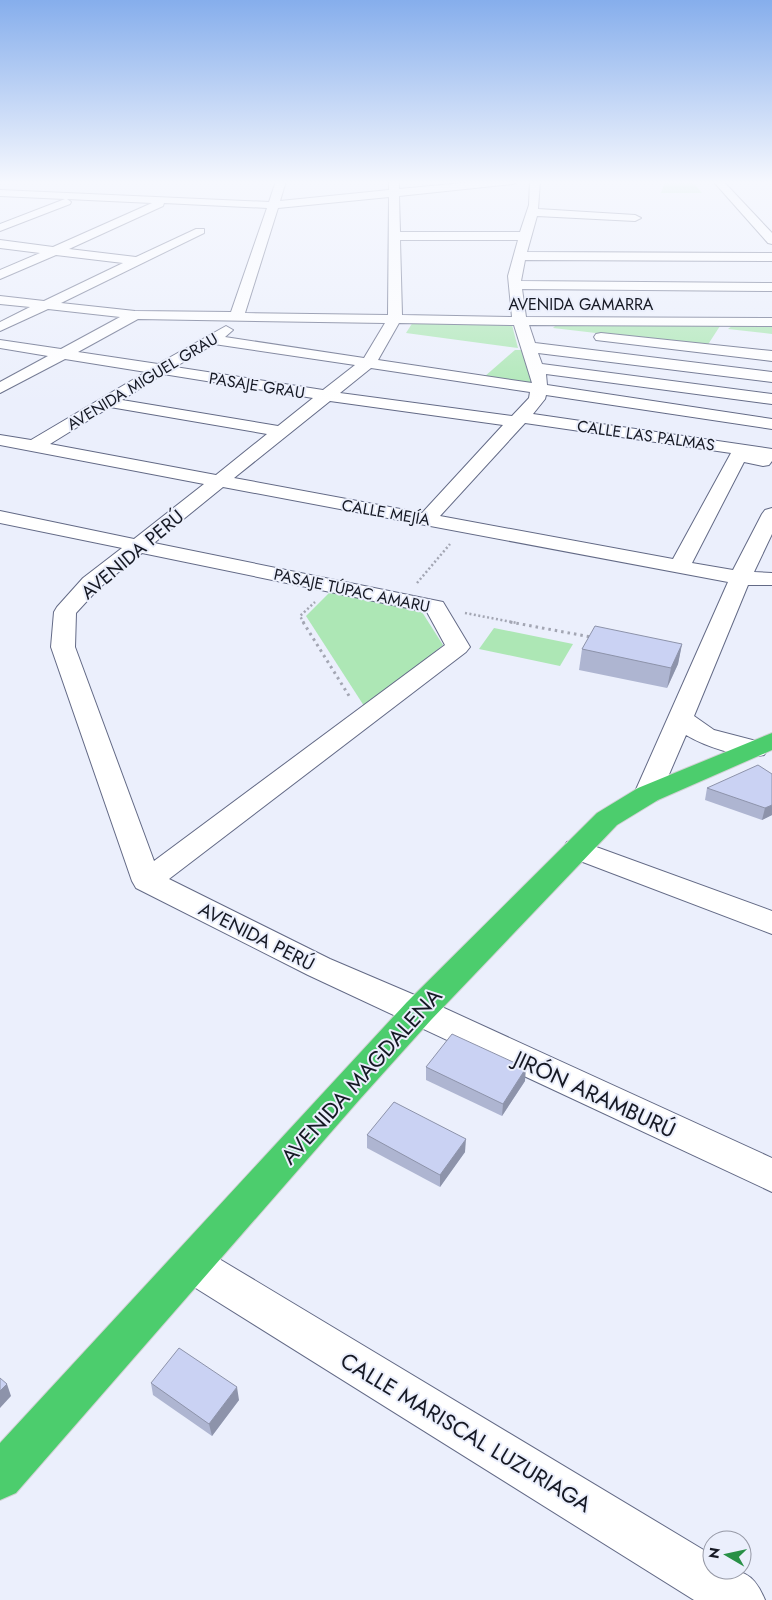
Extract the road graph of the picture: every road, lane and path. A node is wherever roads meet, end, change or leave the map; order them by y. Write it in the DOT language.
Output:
graph roads {
  1 [pos="40,256"];
  2 [pos="96,256"];
  3 [pos="148,256"];
  4 [pos="259,256"];
  5 [pos="394,256"];
  6 [pos="520,256"];
  7 [pos="648,257"];
  8 [pos="772,257"];
  9 [pos="137,261"];
  10 [pos="0,275"];
  11 [pos="515,285"];
  12 [pos="665,286"];
  13 [pos="772,287"];
  14 [pos="0,300"];
  15 [pos="44,306"];
  16 [pos="135,315"];
  17 [pos="243,316"];
  18 [pos="395,318"];
  19 [pos="686,322"];
  20 [pos="772,322"];
  21 [pos="521,324"];
  22 [pos="0,327"];
  23 [pos="211,339"];
  24 [pos="0,344"];
  25 [pos="674,345"];
  26 [pos="529,347"];
  27 [pos="63,354"];
  28 [pos="772,356"];
  29 [pos="370,362"];
  30 [pos="662,363"];
  31 [pos="536,368"];
  32 [pos="160,370"];
  33 [pos="772,377"];
  34 [pos="649,383"];
  35 [pos="1,386"];
  36 [pos="678,387"];
  37 [pos="538,390"];
  38 [pos="329,396"];
  39 [pos="772,399"];
  40 [pos="107,402"];
  41 [pos="667,408"];
  42 [pos="518,420"];
  43 [pos="772,424"];
  44 [pos="283,432"];
  45 [pos="652,436"];
  46 [pos="0,440"];
  47 [pos="34,446"];
  48 [pos="772,454"];
  49 [pos="772,462"];
  50 [pos="219,482"];
  51 [pos="772,514"];
  52 [pos="0,517"];
  53 [pos="427,519"];
  54 [pos="465,526"];
  55 [pos="138,546"];
  56 [pos="679,567"];
  57 [pos="740,578"];
  58 [pos="772,579"];
  59 [pos="332,586"];
  60 [pos="402,601"];
  61 [pos="435,607"];
  62 [pos="599,638"];
  63 [pos="681,717"];
  64 [pos="363,718"];
  65 [pos="764,745"];
  66 [pos="648,794"];
  67 [pos="577,849"];
  68 [pos="147,881"];
  69 [pos="772,923"];
  70 [pos="419,1011"];
  71 [pos="772,1176"];
  72 [pos="192,1264"];
  73 [pos="0,1477"];
  74 [pos="740,1600"];
  1 -- 10 [label="street"];
  2 -- 9 [label="street"];
  3 -- 9 [label="street"];
  4 -- 17 [label="street"];
  5 -- 18 [label="street"];
  6 -- 7 [label="street"];
  6 -- 11 [label="street"];
  7 -- 8 [label="street"];
  7 -- 12 [label="street"];
  9 -- 15 [label="street"];
  11 -- 12 [label="street"];
  11 -- 21 [label="street"];
  12 -- 13 [label="street"];
  12 -- 19 [label="street"];
  14 -- 15 [label="street, AVENIDA GAMARRA"];
  15 -- 16 [label="street, AVENIDA GAMARRA"];
  15 -- 22 [label="street"];
  16 -- 17 [label="street, AVENIDA GAMARRA"];
  16 -- 27 [label="street"];
  17 -- 18 [label="street, AVENIDA GAMARRA"];
  17 -- 23 [label="street, AVENIDA MIGUEL GRAU"];
  18 -- 21 [label="street, AVENIDA GAMARRA"];
  18 -- 29 [label="street, AVENIDA PERÚ"];
  19 -- 20 [label="street, AVENIDA GAMARRA"];
  19 -- 21 [label="street, AVENIDA GAMARRA"];
  21 -- 25 [label="street"];
  21 -- 26 [label="street"];
  23 -- 29 [label="street"];
  23 -- 32 [label="street, AVENIDA MIGUEL GRAU"];
  24 -- 27 [label="street, PASAJE GRAU"];
  25 -- 28 [label="street"];
  25 -- 30 [label="street"];
  26 -- 30 [label="street"];
  26 -- 31 [label="street"];
  27 -- 32 [label="street, PASAJE GRAU"];
  27 -- 35 [label="street"];
  29 -- 37 [label="street"];
  29 -- 38 [label="street, AVENIDA PERÚ"];
  30 -- 33 [label="street"];
  30 -- 34 [label="street"];
  31 -- 34 [label="street"];
  31 -- 37 [label="street"];
  32 -- 38 [label="street, PASAJE GRAU"];
  32 -- 40 [label="street, AVENIDA MIGUEL GRAU"];
  34 -- 36 [label="street"];
  36 -- 39 [label="street"];
  36 -- 41 [label="street"];
  37 -- 41 [label="street"];
  37 -- 42 [label="street"];
  38 -- 42 [label="street, PASAJE GRAU"];
  38 -- 44 [label="street, AVENIDA PERÚ"];
  40 -- 44 [label="street"];
  40 -- 47 [label="street, AVENIDA MIGUEL GRAU"];
  41 -- 43 [label="street"];
  41 -- 45 [label="street"];
  42 -- 45 [label="street, CALLE LAS PALMAS"];
  42 -- 53 [label="street"];
  44 -- 50 [label="street, AVENIDA PERÚ"];
  45 -- 48 [label="street, CALLE LAS PALMAS"];
  46 -- 47 [label="street, CALLE MEJÍA"];
  47 -- 50 [label="street, CALLE MEJÍA"];
  49 -- 56 [label="street"];
  50 -- 53 [label="street, CALLE MEJÍA"];
  50 -- 55 [label="street, AVENIDA PERÚ"];
  51 -- 57 [label="street"];
  52 -- 55 [label="street, PASAJE TÚPAC AMARU"];
  53 -- 54 [label="street, CALLE MEJÍA"];
  54 -- 56 [label="street, CALLE MEJÍA"];
  54 -- 60 [label="path"];
  55 -- 59 [label="street, PASAJE TÚPAC AMARU"];
  55 -- 68 [label="street, AVENIDA PERÚ"];
  56 -- 57 [label="street, CALLE MEJÍA"];
  57 -- 58 [label="street, CALLE MEJÍA"];
  57 -- 63 [label="street"];
  59 -- 60 [label="street, PASAJE TÚPAC AMARU"];
  59 -- 64 [label="path"];
  60 -- 61 [label="street, PASAJE TÚPAC AMARU"];
  61 -- 62 [label="path, PASAJE TÚPAC AMARU"];
  61 -- 64 [label="street"];
  63 -- 65 [label="street"];
  63 -- 66 [label="street"];
  64 -- 68 [label="street"];
  65 -- 66 [label="highway, AVENIDA MAGDALENA"];
  66 -- 67 [label="highway, AVENIDA MAGDALENA"];
  67 -- 69 [label="street"];
  67 -- 70 [label="highway, AVENIDA MAGDALENA"];
  68 -- 70 [label="street, AVENIDA PERÚ"];
  70 -- 71 [label="street, JIRÓN ARAMBURÚ"];
  70 -- 72 [label="highway, AVENIDA MAGDALENA"];
  72 -- 73 [label="highway, AVENIDA MAGDALENA"];
  72 -- 74 [label="street, CALLE MARISCAL LUZURIAGA"];
}
